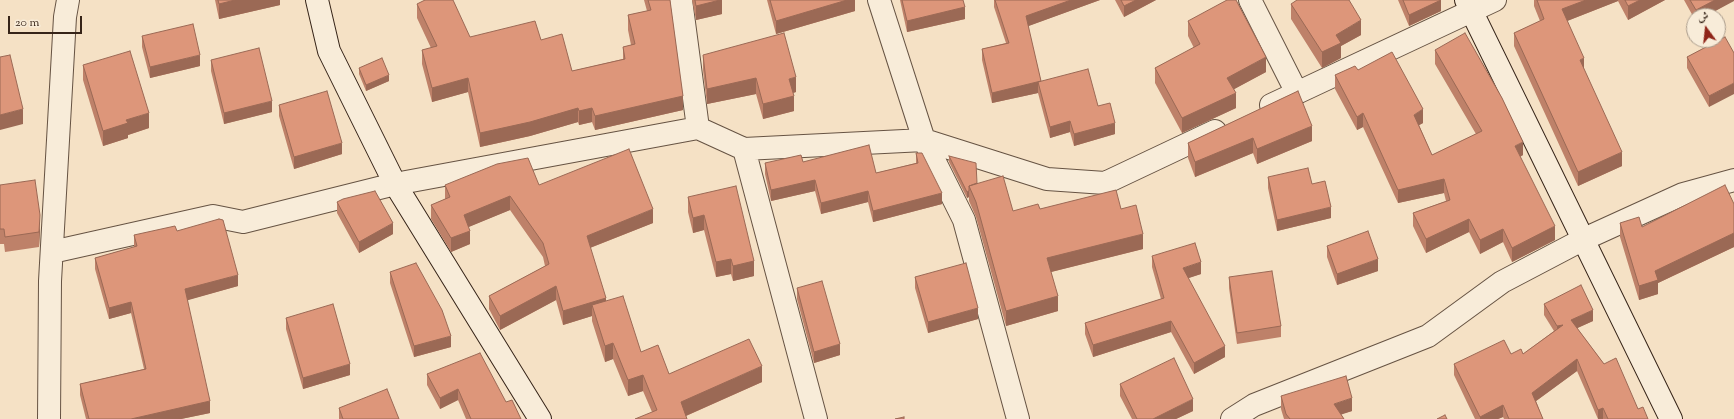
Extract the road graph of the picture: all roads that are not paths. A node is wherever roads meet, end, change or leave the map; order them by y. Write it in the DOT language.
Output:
graph roads {
  1 [pos="68,0"];
  2 [pos="317,0"];
  3 [pos="681,0"];
  4 [pos="879,0"];
  5 [pos="1250,0"];
  6 [pos="1495,0"];
  7 [pos="1468,6"];
  8 [pos="1297,93"];
  9 [pos="1254,113"];
  10 [pos="1233,123"];
  11 [pos="698,128"];
  12 [pos="924,140"];
  13 [pos="744,149"];
  14 [pos="1734,180"];
  15 [pos="395,184"];
  16 [pos="1582,240"];
  17 [pos="52,252"];
  18 [pos="1258,412"];
  19 [pos="48,419"];
  20 [pos="540,419"];
  21 [pos="816,419"];
  22 [pos="1018,419"];
  23 [pos="1232,419"];
  24 [pos="1671,419"];
  1 -- 17 [label="street"];
  2 -- 15 [label="street"];
  3 -- 11 [label="street"];
  4 -- 12 [label="street"];
  5 -- 8 [label="street"];
  6 -- 7 [label="street"];
  7 -- 8 [label="street"];
  7 -- 16 [label="street"];
  8 -- 9 [label="street"];
  10 -- 12 [label="street"];
  11 -- 13 [label="street"];
  11 -- 15 [label="street"];
  12 -- 13 [label="street"];
  12 -- 22 [label="street"];
  13 -- 21 [label="street"];
  14 -- 16 [label="street"];
  15 -- 17 [label="street"];
  15 -- 20 [label="street"];
  16 -- 18 [label="street"];
  16 -- 24 [label="street"];
  17 -- 19 [label="street"];
  18 -- 23 [label="street"];
}
